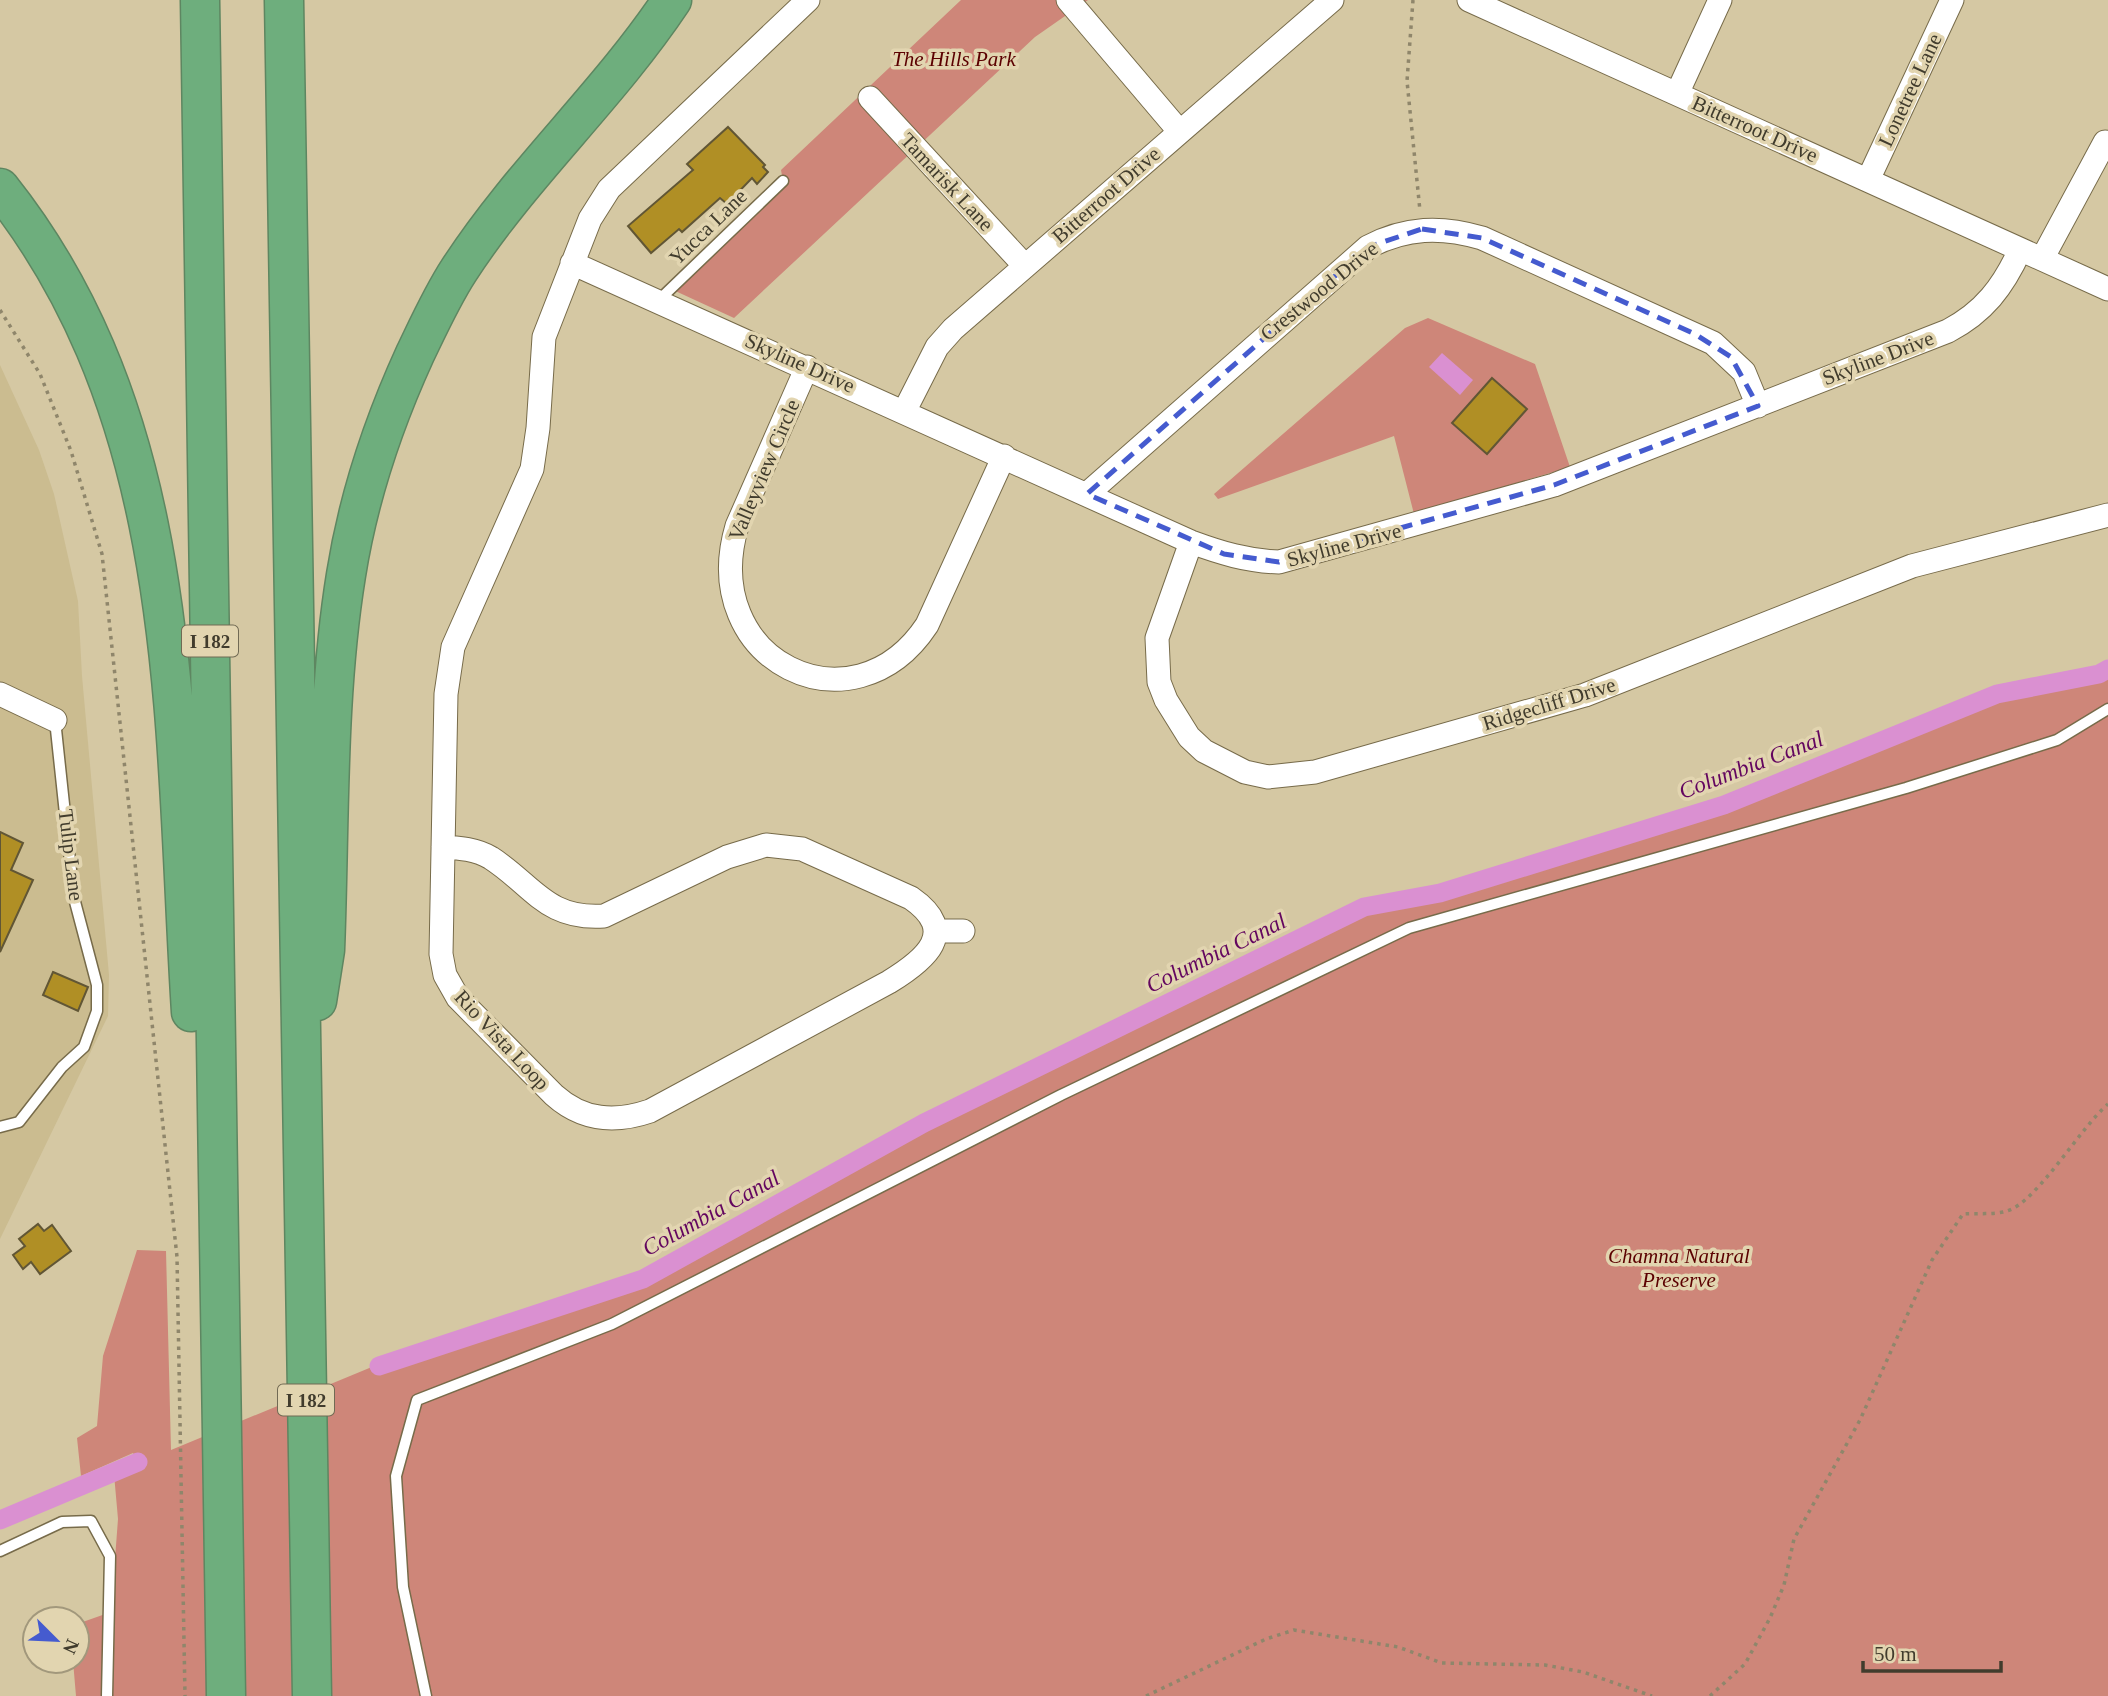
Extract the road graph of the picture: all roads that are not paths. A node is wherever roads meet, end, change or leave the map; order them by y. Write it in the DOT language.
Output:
graph roads {
  1 [pos="200,0"];
  2 [pos="284,0"];
  3 [pos="672,0"];
  4 [pos="808,0"];
  5 [pos="1068,0"];
  6 [pos="1332,0"];
  7 [pos="1720,0"];
  8 [pos="1952,0"];
  9 [pos="1482,3"];
  10 [pos="1676,94"];
  11 [pos="870,98"];
  12 [pos="1180,132"];
  13 [pos="2105,142"];
  14 [pos="1867,180"];
  15 [pos="783,181"];
  16 [pos="0,188"];
  17 [pos="2020,250"];
  18 [pos="2042,259"];
  19 [pos="572,262"];
  20 [pos="1024,265"];
  21 [pos="2108,289"];
  22 [pos="659,300"];
  23 [pos="807,368"];
  24 [pos="1758,406"];
  25 [pos="905,410"];
  26 [pos="1004,456"];
  27 [pos="1087,494"];
  28 [pos="2108,515"];
  29 [pos="1191,542"];
  30 [pos="0,694"];
  31 [pos="2108,709"];
  32 [pos="55,720"];
  33 [pos="443,846"];
  34 [pos="936,931"];
  35 [pos="963,931"];
  36 [pos="300,1103"];
  37 [pos="0,1127"];
  38 [pos="220,1282"];
  39 [pos="0,1551"];
  40 [pos="107,1696"];
  41 [pos="226,1696"];
  42 [pos="312,1696"];
  43 [pos="426,1696"];
  1 -- 38 [label="highway, I 182"];
  2 -- 36 [label="highway, I 182"];
  3 -- 36 [label="highway"];
  4 -- 19 [label="street"];
  5 -- 12 [label="street"];
  6 -- 12 [label="street, Bitterroot Drive"];
  7 -- 10 [label="street"];
  8 -- 14 [label="street, Lonetree Lane"];
  9 -- 10 [label="street, Bitterroot Drive"];
  10 -- 14 [label="street, Bitterroot Drive"];
  11 -- 20 [label="street, Tamarisk Lane"];
  12 -- 20 [label="street, Bitterroot Drive"];
  13 -- 18 [label="street"];
  14 -- 17 [label="street, Bitterroot Drive"];
  15 -- 22 [label="lane, Yucca Lane"];
  16 -- 38 [label="highway"];
  17 -- 18 [label="street, Bitterroot Drive"];
  17 -- 24 [label="street, Skyline Drive"];
  18 -- 21 [label="street"];
  19 -- 22 [label="street, Skyline Drive"];
  19 -- 33 [label="street"];
  20 -- 25 [label="street, Bitterroot Drive"];
  22 -- 23 [label="street, Skyline Drive"];
  23 -- 25 [label="street, Skyline Drive"];
  23 -- 26 [label="street, Valleyview Circle"];
  24 -- 27 [label="street, Crestwood Drive"];
  24 -- 29 [label="street, Skyline Drive"];
  25 -- 26 [label="street, Skyline Drive"];
  26 -- 27 [label="street, Skyline Drive"];
  27 -- 29 [label="street, Skyline Drive"];
  28 -- 29 [label="street, Ridgecliff Drive"];
  30 -- 32 [label="street, Tulip Lane"];
  31 -- 43 [label="lane"];
  32 -- 37 [label="lane, Tulip Lane"];
  33 -- 34 [label="street"];
  33 -- 34 [label="street, Rio Vista Loop"];
  34 -- 35 [label="street"];
  36 -- 42 [label="highway, I 182"];
  38 -- 41 [label="highway, I 182"];
  39 -- 40 [label="lane"];
}
